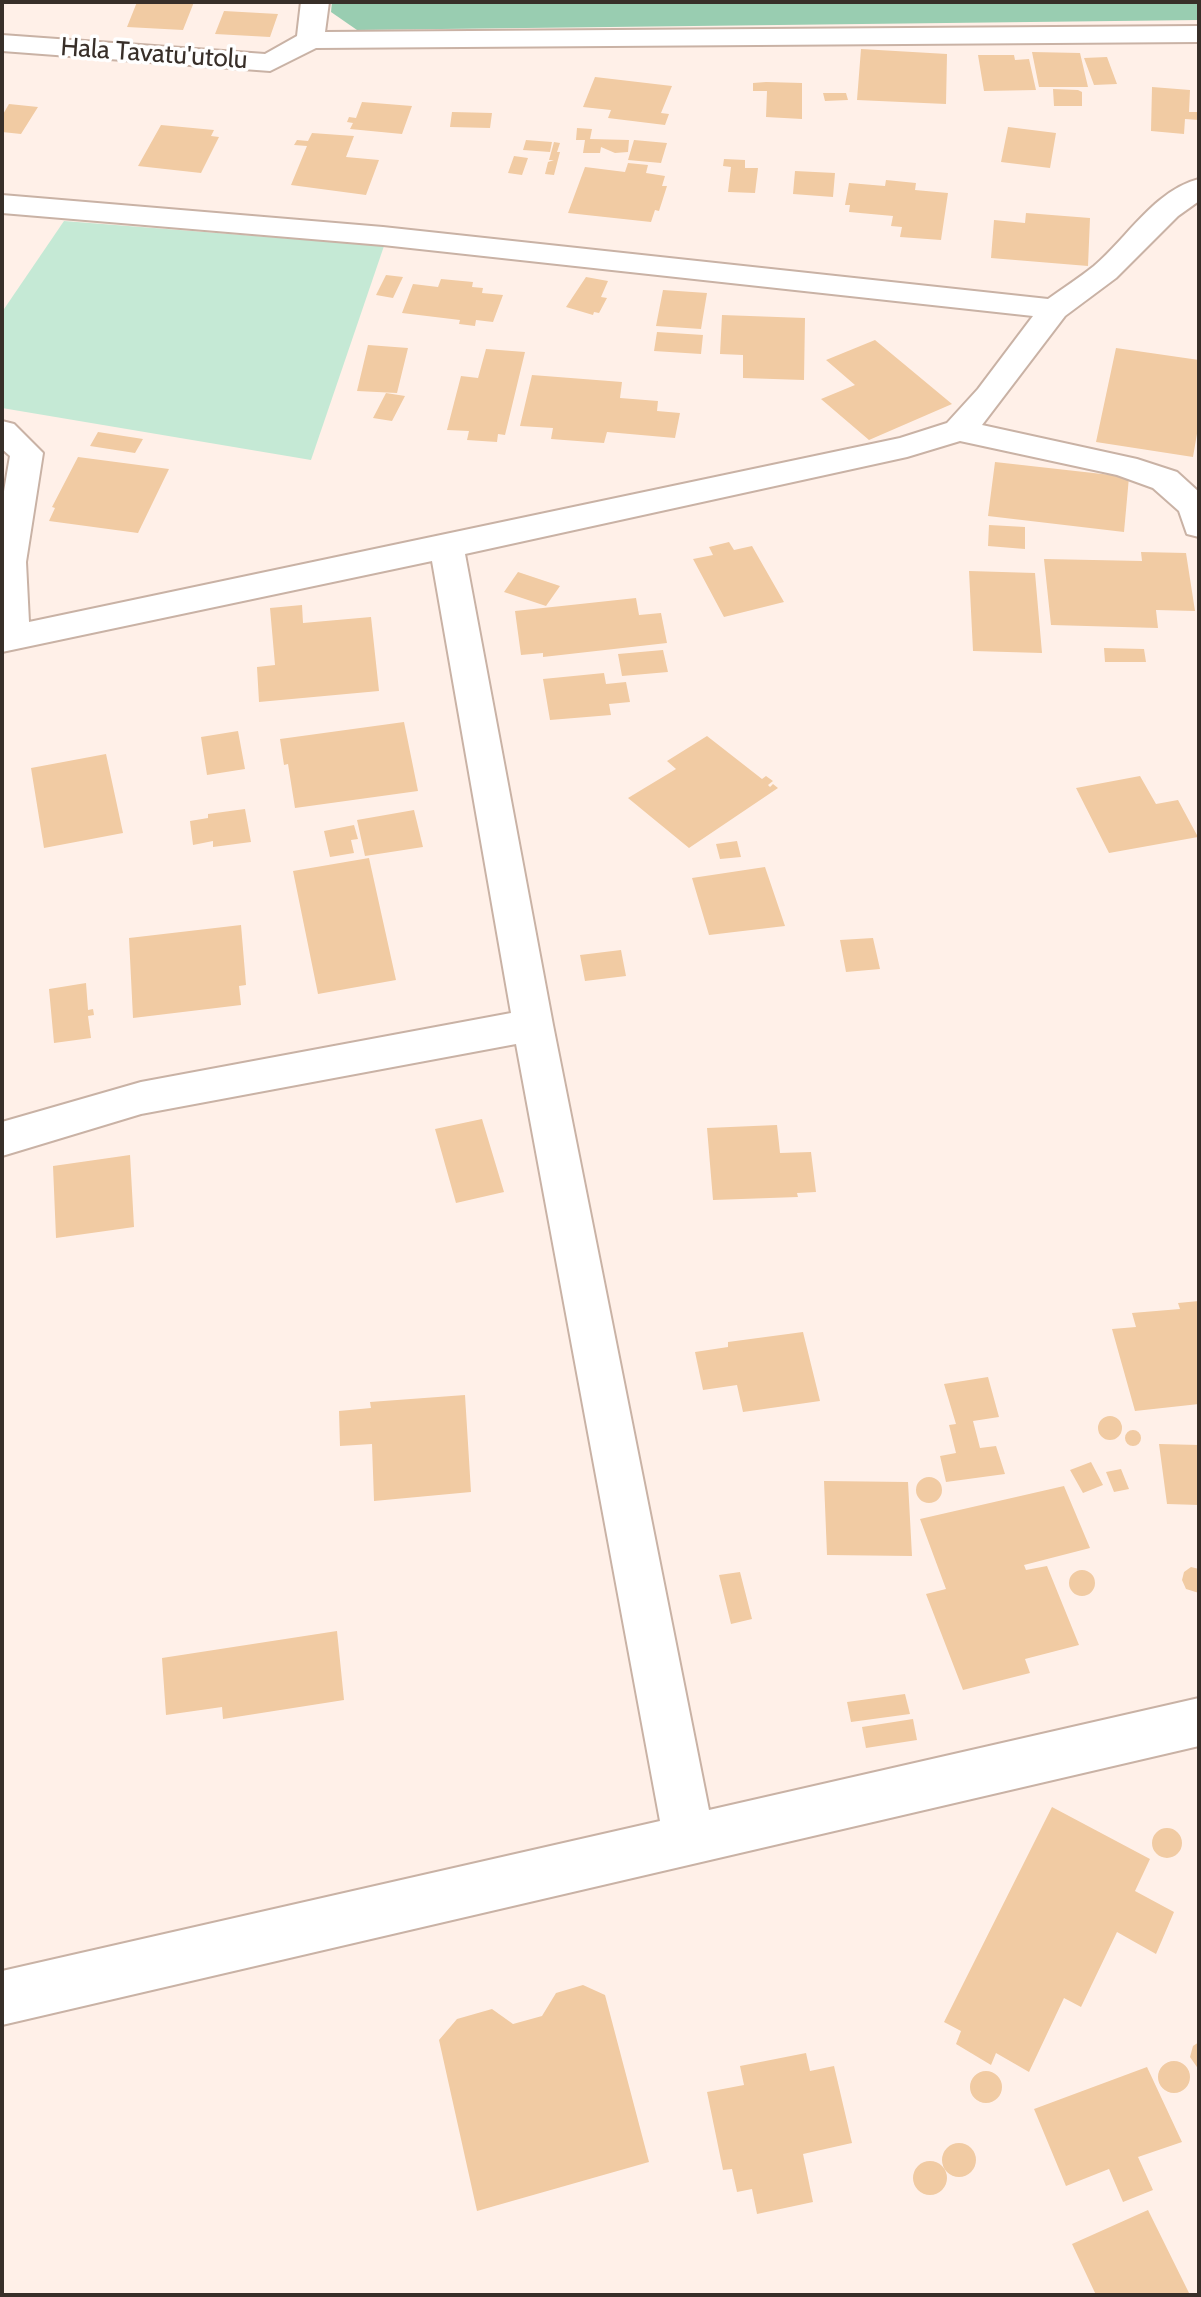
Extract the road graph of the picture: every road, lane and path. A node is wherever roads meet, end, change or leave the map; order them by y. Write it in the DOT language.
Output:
graph roads {
  1 [pos="315,2"];
  2 [pos="1199,34"];
  3 [pos="310,40"];
  4 [pos="2,43"];
  5 [pos="1198,190"];
  6 [pos="2,204"];
  7 [pos="1054,309"];
  8 [pos="959,430"];
  9 [pos="2,431"];
  10 [pos="1199,526"];
  11 [pos="447,547"];
  12 [pos="7,639"];
  13 [pos="533,1025"];
  14 [pos="2,1139"];
  15 [pos="1199,1722"];
  16 [pos="689,1839"];
  17 [pos="2,1998"];
  1 -- 3 [label="street"];
  2 -- 3 [label="street"];
  3 -- 4 [label="street, Hala Tavatu'utolu"];
  5 -- 7 [label="street"];
  6 -- 7 [label="street"];
  7 -- 8 [label="street"];
  8 -- 10 [label="street"];
  8 -- 11 [label="street"];
  9 -- 12 [label="street"];
  11 -- 12 [label="street"];
  11 -- 13 [label="street"];
  13 -- 14 [label="street"];
  13 -- 16 [label="street"];
  15 -- 16 [label="street"];
  16 -- 17 [label="street"];
}
